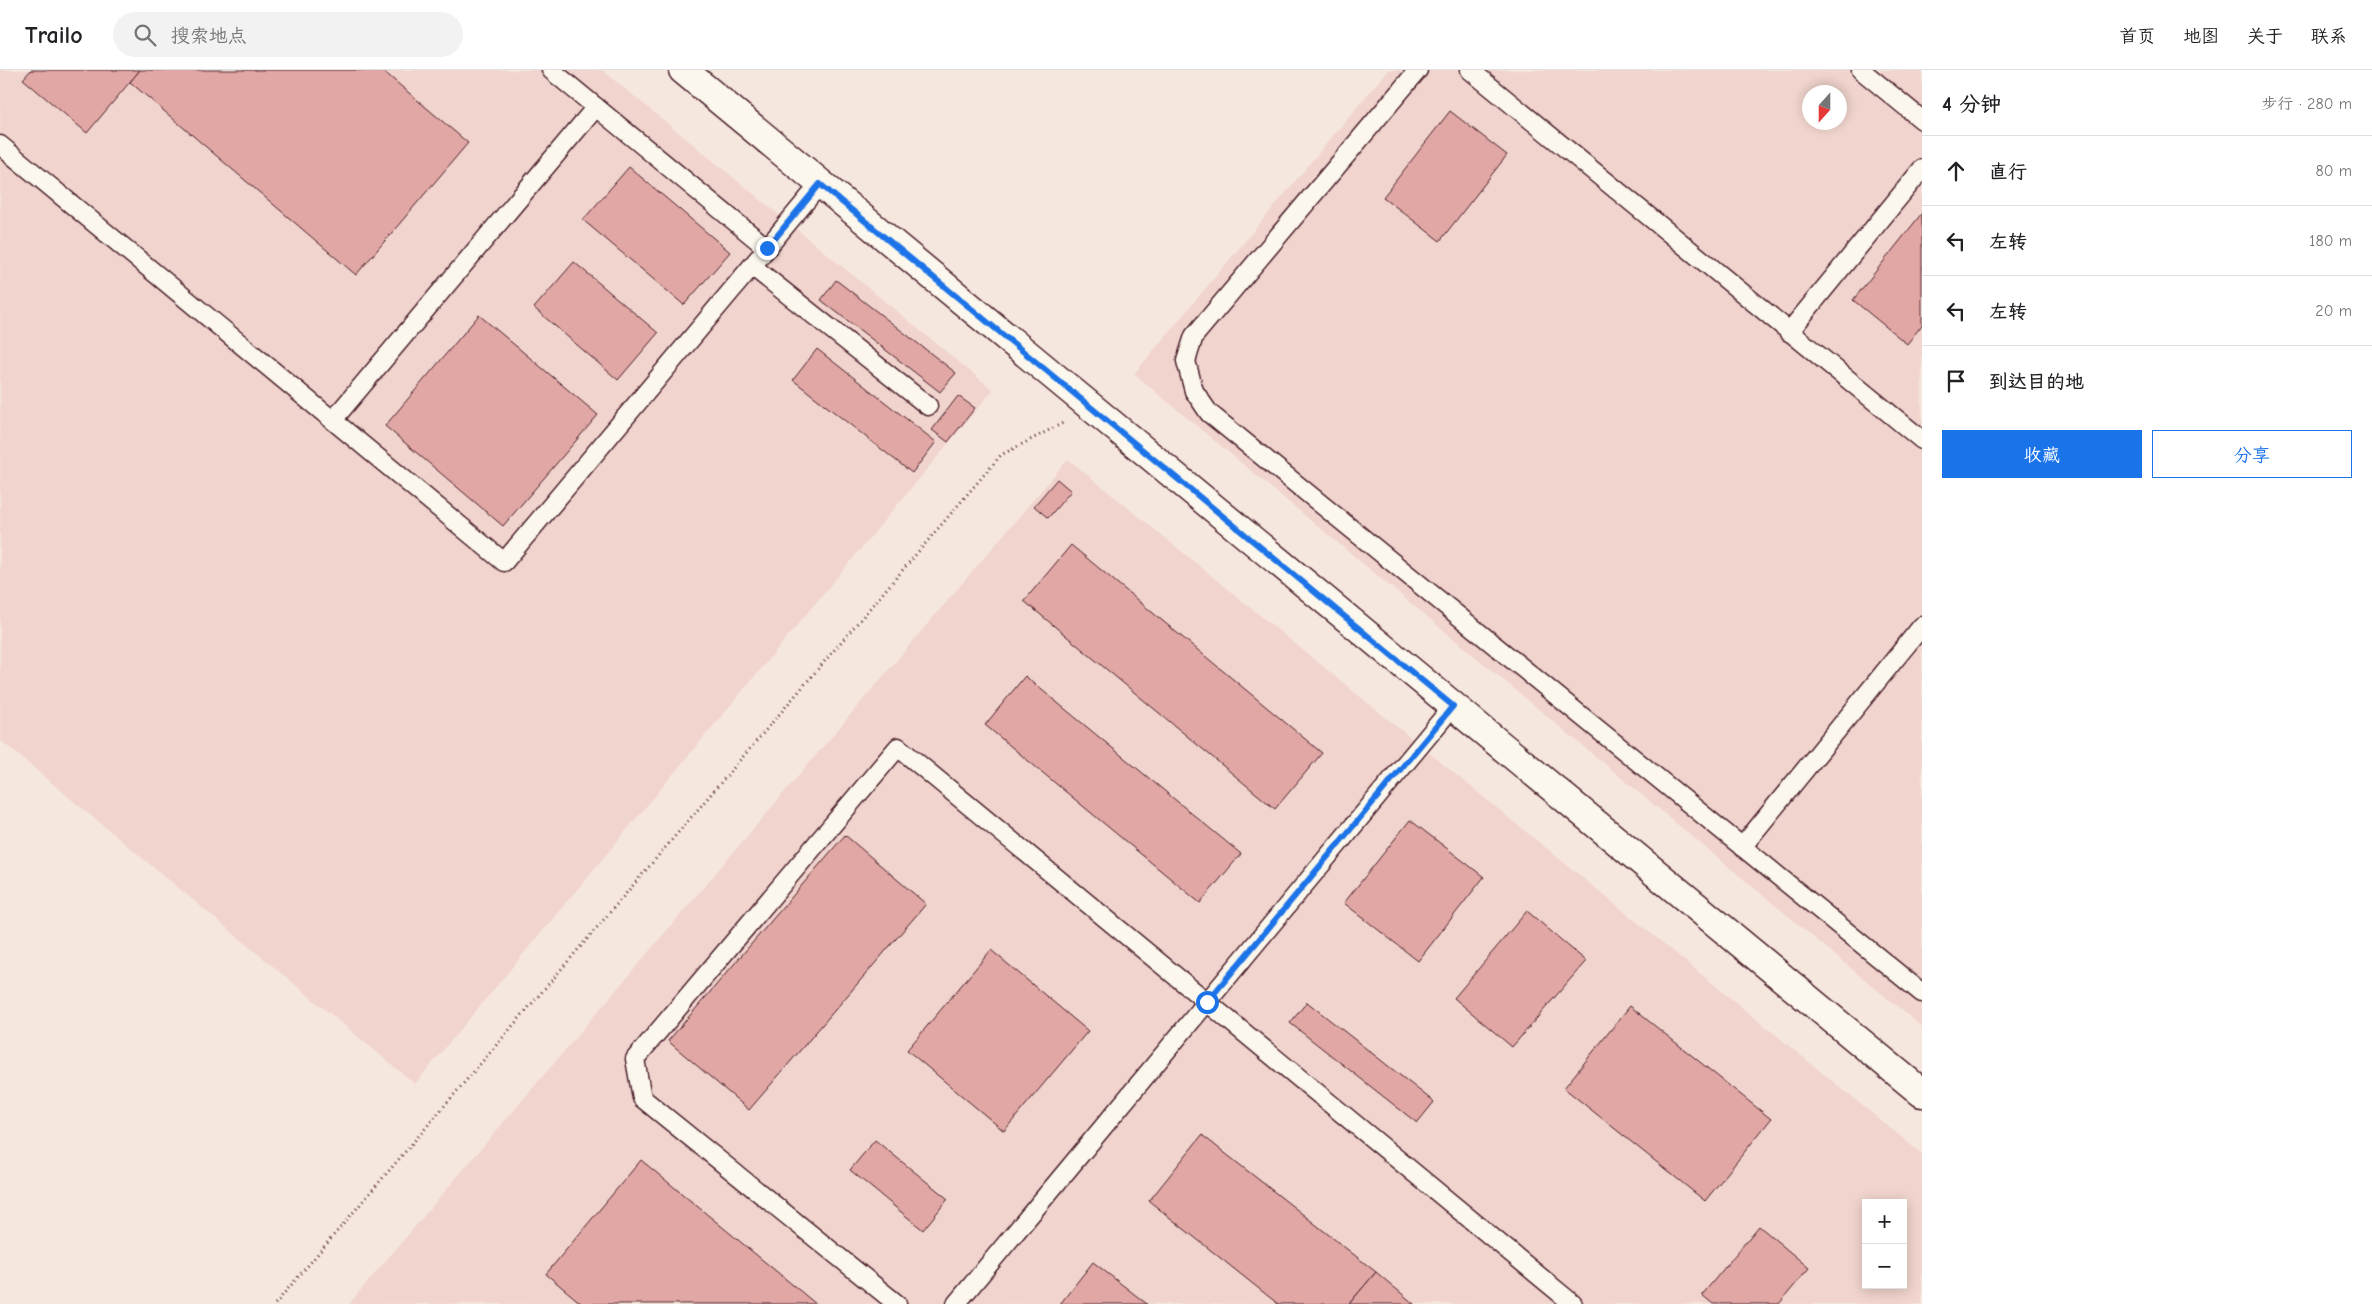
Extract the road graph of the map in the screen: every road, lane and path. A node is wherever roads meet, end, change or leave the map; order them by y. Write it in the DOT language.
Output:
graph roads {
  1 [pos="551,70"];
  2 [pos="683,70"];
  3 [pos="1418,70"];
  4 [pos="1470,70"];
  5 [pos="1861,70"];
  6 [pos="596,108"];
  7 [pos="1922,120"];
  8 [pos="0,145"];
  9 [pos="1922,169"];
  10 [pos="820,184"];
  11 [pos="767,248"];
  12 [pos="752,266"];
  13 [pos="1790,332"];
  14 [pos="928,406"];
  15 [pos="1092,408"];
  16 [pos="332,420"];
  17 [pos="1922,440"];
  18 [pos="1922,626"];
  19 [pos="1453,706"];
  20 [pos="1742,847"];
  21 [pos="1922,994"];
  22 [pos="1207,1002"];
  23 [pos="1922,1093"];
  24 [pos="275,1304"];
  25 [pos="897,1304"];
  26 [pos="956,1304"];
  27 [pos="1573,1304"];
  1 -- 6 [label="lane"];
  2 -- 10 [label="street"];
  3 -- 20 [label="lane"];
  4 -- 13 [label="lane"];
  5 -- 7 [label="lane"];
  6 -- 11 [label="lane"];
  6 -- 16 [label="lane"];
  8 -- 16 [label="lane"];
  9 -- 13 [label="lane"];
  10 -- 11 [label="lane"];
  10 -- 15 [label="street"];
  11 -- 12 [label="lane"];
  12 -- 14 [label="lane"];
  12 -- 16 [label="lane"];
  13 -- 17 [label="lane"];
  15 -- 19 [label="street"];
  15 -- 24 [label="path"];
  18 -- 20 [label="lane"];
  19 -- 22 [label="lane"];
  19 -- 23 [label="street"];
  20 -- 21 [label="lane"];
  22 -- 25 [label="lane"];
  22 -- 26 [label="lane"];
  22 -- 27 [label="lane"];
}
